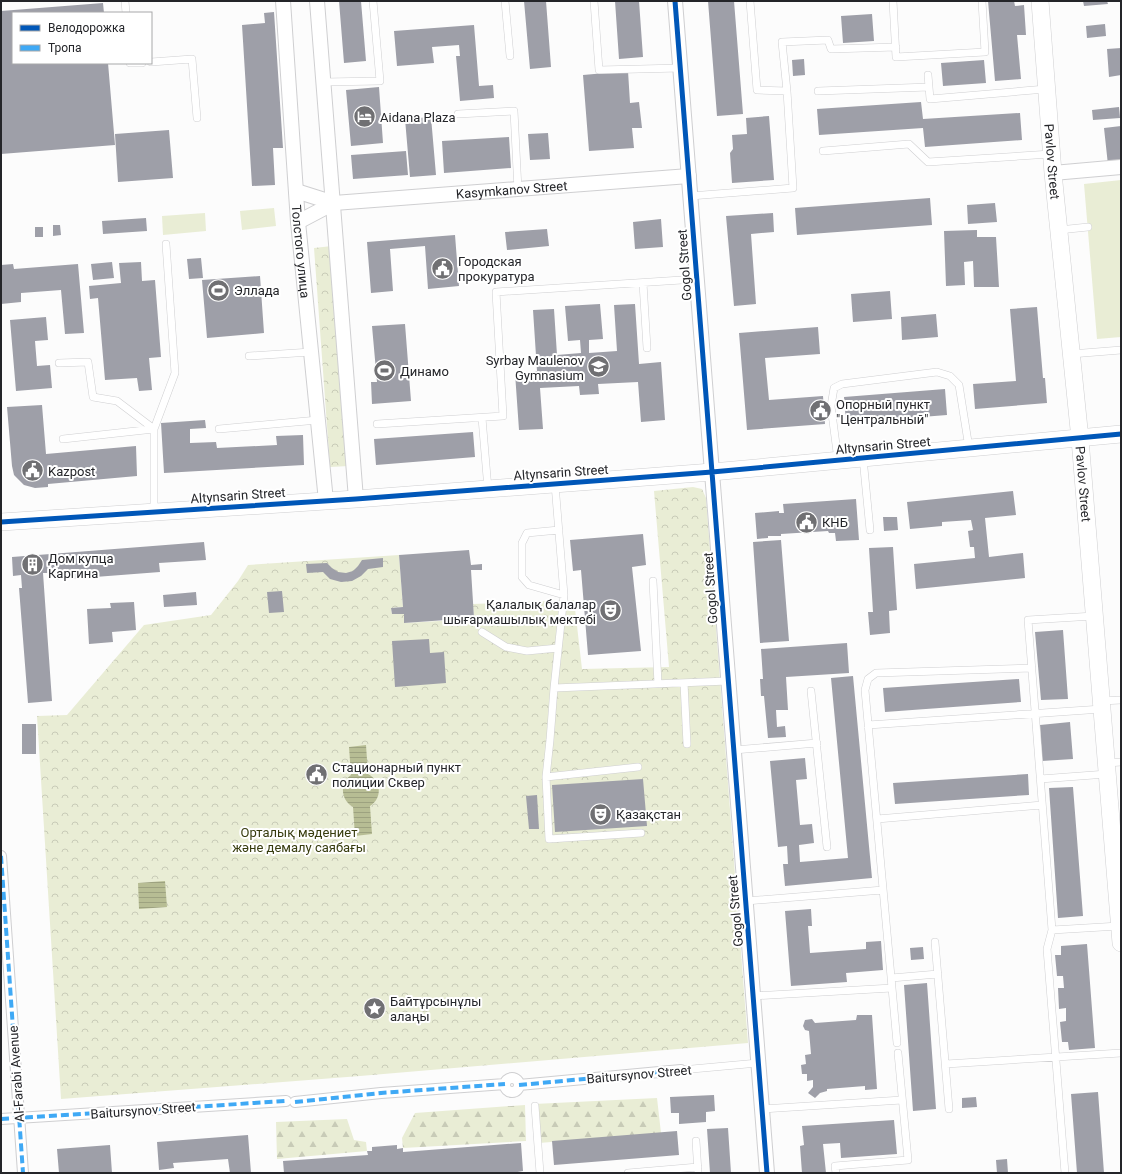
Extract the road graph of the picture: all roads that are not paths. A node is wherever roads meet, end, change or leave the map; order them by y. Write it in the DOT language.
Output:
graph roads {
  1 [pos="125,1"];
  2 [pos="283,1"];
  3 [pos="316,1"];
  4 [pos="373,1"];
  5 [pos="505,1"];
  6 [pos="594,1"];
  7 [pos="675,1"];
  8 [pos="750,1"];
  9 [pos="893,1"];
  10 [pos="982,1"];
  11 [pos="1040,1"];
  12 [pos="126,12"];
  13 [pos="896,47"];
  14 [pos="510,56"];
  15 [pos="152,62"];
  16 [pos="680,68"];
  17 [pos="928,75"];
  18 [pos="324,82"];
  19 [pos="929,87"];
  20 [pos="1046,89"];
  21 [pos="787,91"];
  22 [pos="818,91"];
  23 [pos="458,114"];
  24 [pos="197,118"];
  25 [pos="823,151"];
  26 [pos="1051,154"];
  27 [pos="1121,167"];
  28 [pos="1053,173"];
  29 [pos="689,176"];
  30 [pos="518,190"];
  31 [pos="296,191"];
  32 [pos="690,196"];
  33 [pos="334,203"];
  34 [pos="298,222"];
  35 [pos="1088,227"];
  36 [pos="1058,230"];
  37 [pos="166,244"];
  38 [pos="696,279"];
  39 [pos="643,282"];
  40 [pos="647,348"];
  41 [pos="1121,350"];
  42 [pos="311,352"];
  43 [pos="1071,354"];
  44 [pos="249,356"];
  45 [pos="59,363"];
  46 [pos="482,418"];
  47 [pos="318,420"];
  48 [pos="377,424"];
  49 [pos="154,429"];
  50 [pos="219,429"];
  51 [pos="1121,434"];
  52 [pos="63,439"];
  53 [pos="1080,439"];
  54 [pos="969,449"];
  55 [pos="863,458"];
  56 [pos="838,460"];
  57 [pos="712,472"];
  58 [pos="555,484"];
  59 [pos="488,489"];
  60 [pos="356,499"];
  61 [pos="326,501"];
  62 [pos="154,512"];
  63 [pos="1,522"];
  64 [pos="559,530"];
  65 [pos="870,530"];
  66 [pos="653,581"];
  67 [pos="564,595"];
  68 [pos="1094,616"];
  69 [pos="482,632"];
  70 [pos="558,648"];
  71 [pos="1032,668"];
  72 [pos="728,681"];
  73 [pos="684,683"];
  74 [pos="658,684"];
  75 [pos="554,688"];
  76 [pos="811,691"];
  77 [pos="1121,700"];
  78 [pos="1102,705"];
  79 [pos="1036,714"];
  80 [pos="868,726"];
  81 [pos="817,743"];
  82 [pos="687,744"];
  83 [pos="734,750"];
  84 [pos="1112,766"];
  85 [pos="638,767"];
  86 [pos="546,777"];
  87 [pos="1040,779"];
  88 [pos="1042,805"];
  89 [pos="877,819"];
  90 [pos="641,832"];
  91 [pos="827,847"];
  92 [pos="1,856"];
  93 [pos="1118,874"];
  94 [pos="883,890"];
  95 [pos="746,901"];
  96 [pos="1052,930"];
  97 [pos="1120,933"];
  98 [pos="935,942"];
  99 [pos="938,974"];
  100 [pos="891,978"];
  101 [pos="892,988"];
  102 [pos="753,996"];
  103 [pos="897,1043"];
  104 [pos="898,1053"];
  105 [pos="1121,1053"];
  106 [pos="1056,1057"];
  107 [pos="758,1063"];
  108 [pos="946,1064"];
  109 [pos="681,1070"];
  110 [pos="902,1100"];
  111 [pos="535,1106"];
  112 [pos="762,1109"];
  113 [pos="949,1109"];
  114 [pos="20,1118"];
  115 [pos="1,1119"];
  116 [pos="696,1141"];
  117 [pos="698,1170"];
  118 [pos="24,1173"];
  119 [pos="540,1173"];
  120 [pos="628,1173"];
  121 [pos="767,1173"];
  122 [pos="836,1173"];
  123 [pos="1065,1173"];
  1 -- 12 [label="lane"];
  2 -- 31 [label="street, Толстого улица"];
  3 -- 18 [label="street"];
  4 -- 18 [label="lane"];
  5 -- 14 [label="lane"];
  6 -- 16 [label="lane"];
  7 -- 16 [label="street, Gogol Street"];
  8 -- 21 [label="lane"];
  9 -- 13 [label="lane"];
  10 -- 13 [label="lane"];
  11 -- 20 [label="street, Pavlov Street"];
  13 -- 21 [label="lane"];
  15 -- 24 [label="lane"];
  16 -- 29 [label="street, Gogol Street"];
  17 -- 19 [label="lane"];
  18 -- 33 [label="street"];
  19 -- 20 [label="lane"];
  19 -- 22 [label="lane"];
  20 -- 26 [label="street, Pavlov Street"];
  21 -- 32 [label="lane"];
  23 -- 30 [label="lane"];
  25 -- 26 [label="lane"];
  26 -- 28 [label="street, Pavlov Street"];
  27 -- 28 [label="street"];
  28 -- 36 [label="street, Pavlov Street"];
  29 -- 30 [label="street, Kasymkanov Street"];
  29 -- 32 [label="street, Gogol Street"];
  30 -- 33 [label="street, Kasymkanov Street"];
  31 -- 33 [label="street, Kasymkanov Street"];
  31 -- 34 [label="street, Толстого улица"];
  32 -- 38 [label="street, Gogol Street"];
  33 -- 34 [label="street, Kasymkanov Street"];
  33 -- 60 [label="street"];
  34 -- 42 [label="street, Толстого улица"];
  35 -- 36 [label="lane"];
  36 -- 43 [label="street, Pavlov Street"];
  37 -- 49 [label="lane"];
  38 -- 39 [label="lane"];
  38 -- 57 [label="street, Gogol Street"];
  39 -- 40 [label="lane"];
  39 -- 46 [label="lane"];
  41 -- 43 [label="lane"];
  42 -- 44 [label="lane"];
  42 -- 47 [label="street, Толстого улица"];
  43 -- 53 [label="street, Pavlov Street"];
  45 -- 49 [label="lane"];
  46 -- 48 [label="lane"];
  46 -- 59 [label="lane"];
  47 -- 50 [label="lane"];
  47 -- 61 [label="street, Толстого улица"];
  49 -- 52 [label="lane"];
  49 -- 62 [label="lane"];
  51 -- 53 [label="street, Altynsarin Street"];
  53 -- 54 [label="street, Altynsarin Street"];
  53 -- 68 [label="street, Pavlov Street"];
  54 -- 55 [label="street, Altynsarin Street"];
  54 -- 56 [label="lane"];
  55 -- 56 [label="street, Altynsarin Street"];
  55 -- 65 [label="lane"];
  56 -- 57 [label="street, Altynsarin Street"];
  57 -- 58 [label="street, Altynsarin Street"];
  57 -- 72 [label="street, Gogol Street"];
  58 -- 59 [label="street, Altynsarin Street"];
  58 -- 64 [label="lane"];
  59 -- 60 [label="street, Altynsarin Street"];
  60 -- 61 [label="street, Altynsarin Street"];
  61 -- 62 [label="street, Altynsarin Street"];
  62 -- 63 [label="street, Altynsarin Street"];
  64 -- 67 [label="lane"];
  64 -- 67 [label="lane"];
  66 -- 74 [label="lane"];
  67 -- 70 [label="lane"];
  68 -- 71 [label="lane"];
  68 -- 78 [label="street, Pavlov Street"];
  69 -- 70 [label="lane"];
  70 -- 75 [label="lane"];
  71 -- 79 [label="lane"];
  71 -- 80 [label="lane"];
  72 -- 73 [label="lane"];
  72 -- 83 [label="street, Gogol Street"];
  73 -- 74 [label="lane"];
  73 -- 82 [label="lane"];
  74 -- 75 [label="lane"];
  75 -- 86 [label="lane"];
  76 -- 81 [label="lane"];
  77 -- 78 [label="lane"];
  78 -- 79 [label="lane"];
  78 -- 84 [label="street, Pavlov Street"];
  79 -- 80 [label="lane"];
  79 -- 87 [label="lane"];
  80 -- 89 [label="lane"];
  81 -- 83 [label="lane"];
  81 -- 91 [label="lane"];
  83 -- 95 [label="street, Gogol Street"];
  84 -- 87 [label="lane"];
  84 -- 93 [label="street, Pavlov Street"];
  85 -- 86 [label="lane"];
  86 -- 90 [label="lane"];
  87 -- 88 [label="lane"];
  88 -- 89 [label="lane"];
  88 -- 96 [label="lane"];
  89 -- 94 [label="lane"];
  92 -- 114 [label="street, Al-Farabi Avenue"];
  93 -- 97 [label="street, Pavlov Street"];
  94 -- 95 [label="lane"];
  94 -- 100 [label="lane"];
  95 -- 102 [label="street, Gogol Street"];
  96 -- 97 [label="lane"];
  96 -- 106 [label="lane"];
  98 -- 99 [label="lane"];
  99 -- 100 [label="lane"];
  99 -- 108 [label="lane"];
  100 -- 101 [label="lane"];
  101 -- 102 [label="lane"];
  101 -- 103 [label="lane"];
  102 -- 107 [label="street, Gogol Street"];
  104 -- 110 [label="lane"];
  105 -- 106 [label="lane"];
  106 -- 108 [label="lane"];
  106 -- 123 [label="lane"];
  107 -- 109 [label="lane, Baitursynov Street"];
  107 -- 112 [label="street, Gogol Street"];
  108 -- 113 [label="lane"];
  109 -- 114 [label="street, Baitursynov Street"];
  110 -- 112 [label="lane"];
  110 -- 122 [label="lane"];
  111 -- 119 [label="lane"];
  112 -- 121 [label="street, Gogol Street"];
  114 -- 115 [label="street, Baitursynov Street"];
  114 -- 118 [label="street, Al-Farabi Avenue"];
  116 -- 117 [label="lane"];
  117 -- 120 [label="lane"];
}
